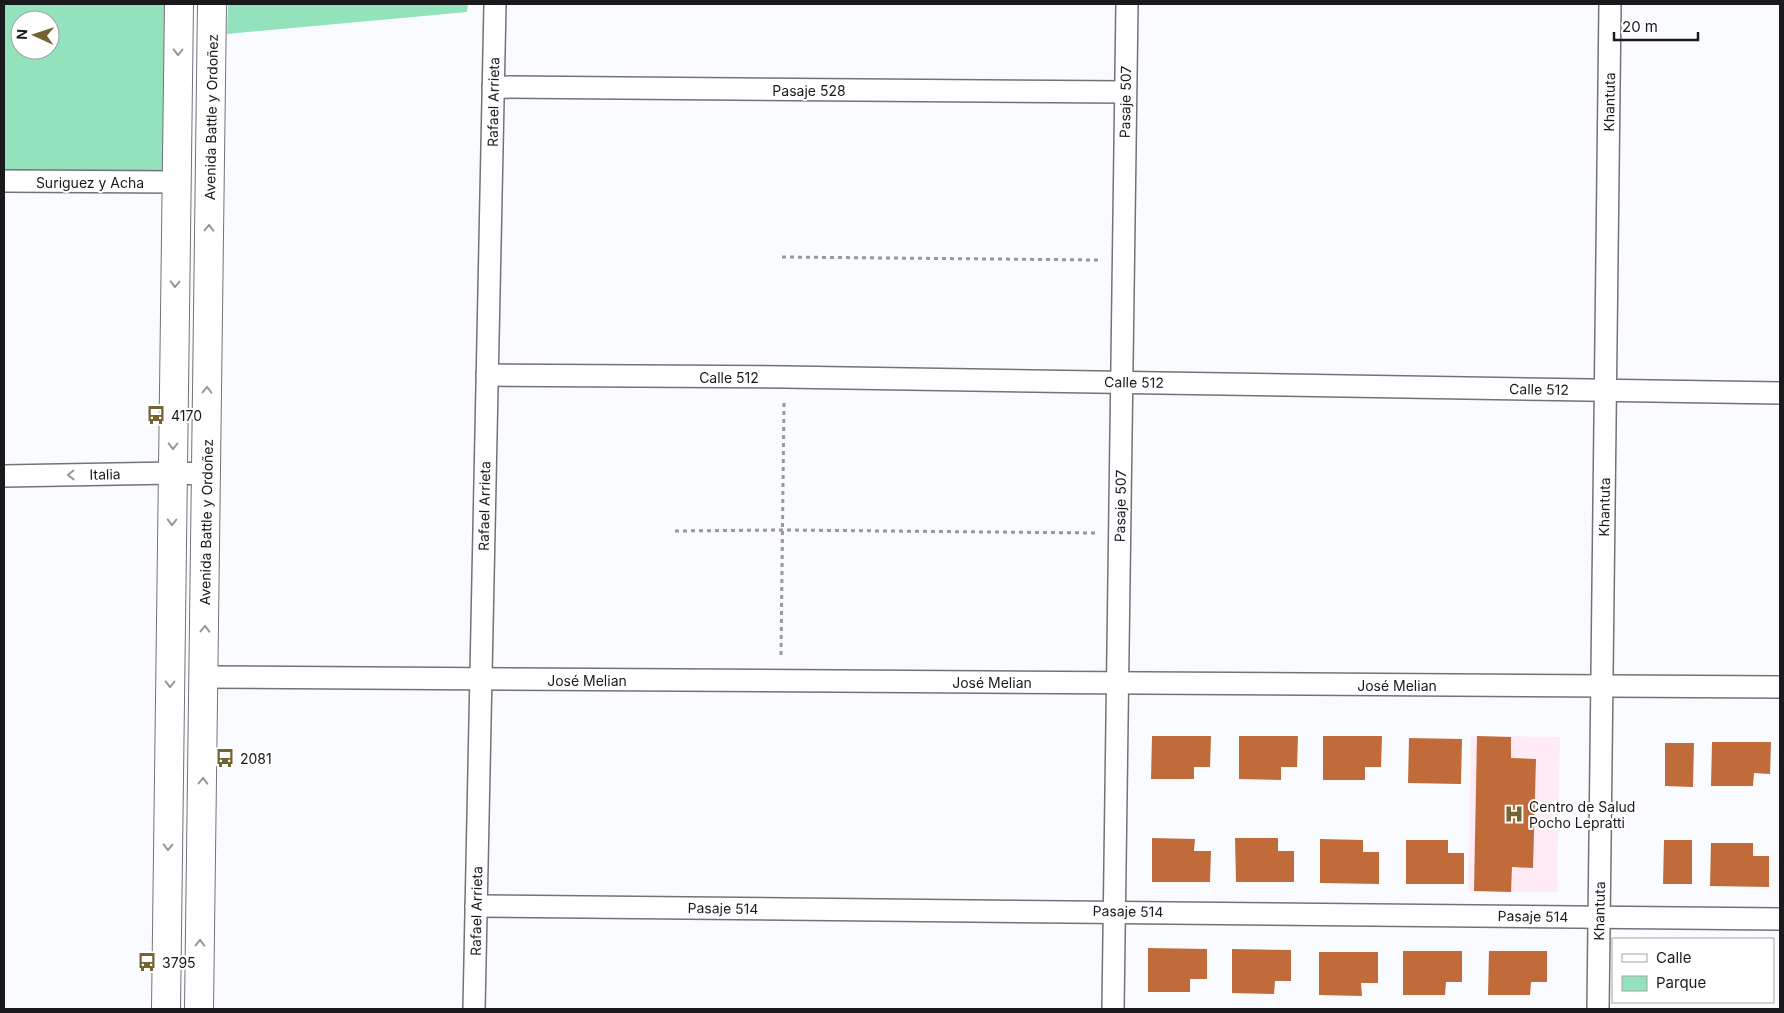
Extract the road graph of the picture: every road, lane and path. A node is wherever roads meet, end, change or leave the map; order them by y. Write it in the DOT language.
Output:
graph roads {
  1 [pos="179,4"];
  2 [pos="212,4"];
  3 [pos="495,4"];
  4 [pos="1126,4"];
  5 [pos="1610,4"];
  6 [pos="493,87"];
  7 [pos="1125,92"];
  8 [pos="4,181"];
  9 [pos="177,182"];
  10 [pos="782,257"];
  11 [pos="1123,260"];
  12 [pos="487,375"];
  13 [pos="784,377"];
  14 [pos="1122,382"];
  15 [pos="1605,390"];
  16 [pos="1780,393"];
  17 [pos="173,473"];
  18 [pos="206,474"];
  19 [pos="4,476"];
  20 [pos="782,530"];
  21 [pos="676,531"];
  22 [pos="1119,533"];
  23 [pos="204,677"];
  24 [pos="481,679"];
  25 [pos="781,681"];
  26 [pos="1118,683"];
  27 [pos="1602,686"];
  28 [pos="1780,687"];
  29 [pos="476,906"];
  30 [pos="1114,911"];
  31 [pos="1599,917"];
  32 [pos="1780,919"];
  33 [pos="166,1009"];
  34 [pos="199,1009"];
  35 [pos="474,1009"];
  36 [pos="1113,1009"];
  37 [pos="1598,1009"];
  1 -- 9 [label="main road, one-way"];
  18 -- 2 [label="main road, Avenida Battle y Ordoñez, one-way"];
  3 -- 6 [label="street, Rafael Arrieta"];
  4 -- 7 [label="street, Pasaje 507"];
  5 -- 15 [label="street, Khantuta"];
  6 -- 7 [label="street, Pasaje 528"];
  6 -- 12 [label="street, Rafael Arrieta"];
  7 -- 11 [label="street, Pasaje 507"];
  8 -- 9 [label="street, Suriguez y Acha"];
  9 -- 17 [label="main road, one-way"];
  10 -- 11 [label="path"];
  11 -- 14 [label="street, Pasaje 507"];
  12 -- 13 [label="street, Calle 512"];
  12 -- 24 [label="street, Rafael Arrieta"];
  13 -- 14 [label="street, Calle 512"];
  13 -- 20 [label="path"];
  14 -- 15 [label="street, Calle 512"];
  14 -- 22 [label="street, Pasaje 507"];
  15 -- 16 [label="street, Calle 512"];
  15 -- 27 [label="street, Khantuta"];
  17 -- 18 [label="street, Italia"];
  17 -- 19 [label="street, Italia, one-way"];
  17 -- 33 [label="main road, one-way"];
  23 -- 18 [label="main road, Avenida Battle y Ordoñez, one-way"];
  20 -- 21 [label="path"];
  20 -- 22 [label="path"];
  20 -- 25 [label="path"];
  22 -- 26 [label="street, Pasaje 507"];
  23 -- 24 [label="street, José Melian"];
  34 -- 23 [label="main road, Avenida Battle y Ordoñez, one-way"];
  24 -- 25 [label="street, José Melian"];
  24 -- 29 [label="street, Rafael Arrieta"];
  25 -- 26 [label="street, José Melian"];
  26 -- 27 [label="street, José Melian"];
  26 -- 30 [label="street, Pasaje 507"];
  27 -- 28 [label="street, José Melian"];
  27 -- 31 [label="street, Khantuta"];
  29 -- 30 [label="street, Pasaje 514"];
  29 -- 35 [label="street, Rafael Arrieta"];
  30 -- 31 [label="street, Pasaje 514"];
  30 -- 36 [label="street, Pasaje 507"];
  31 -- 32 [label="street, Pasaje 514"];
  31 -- 37 [label="street, Khantuta"];
}
